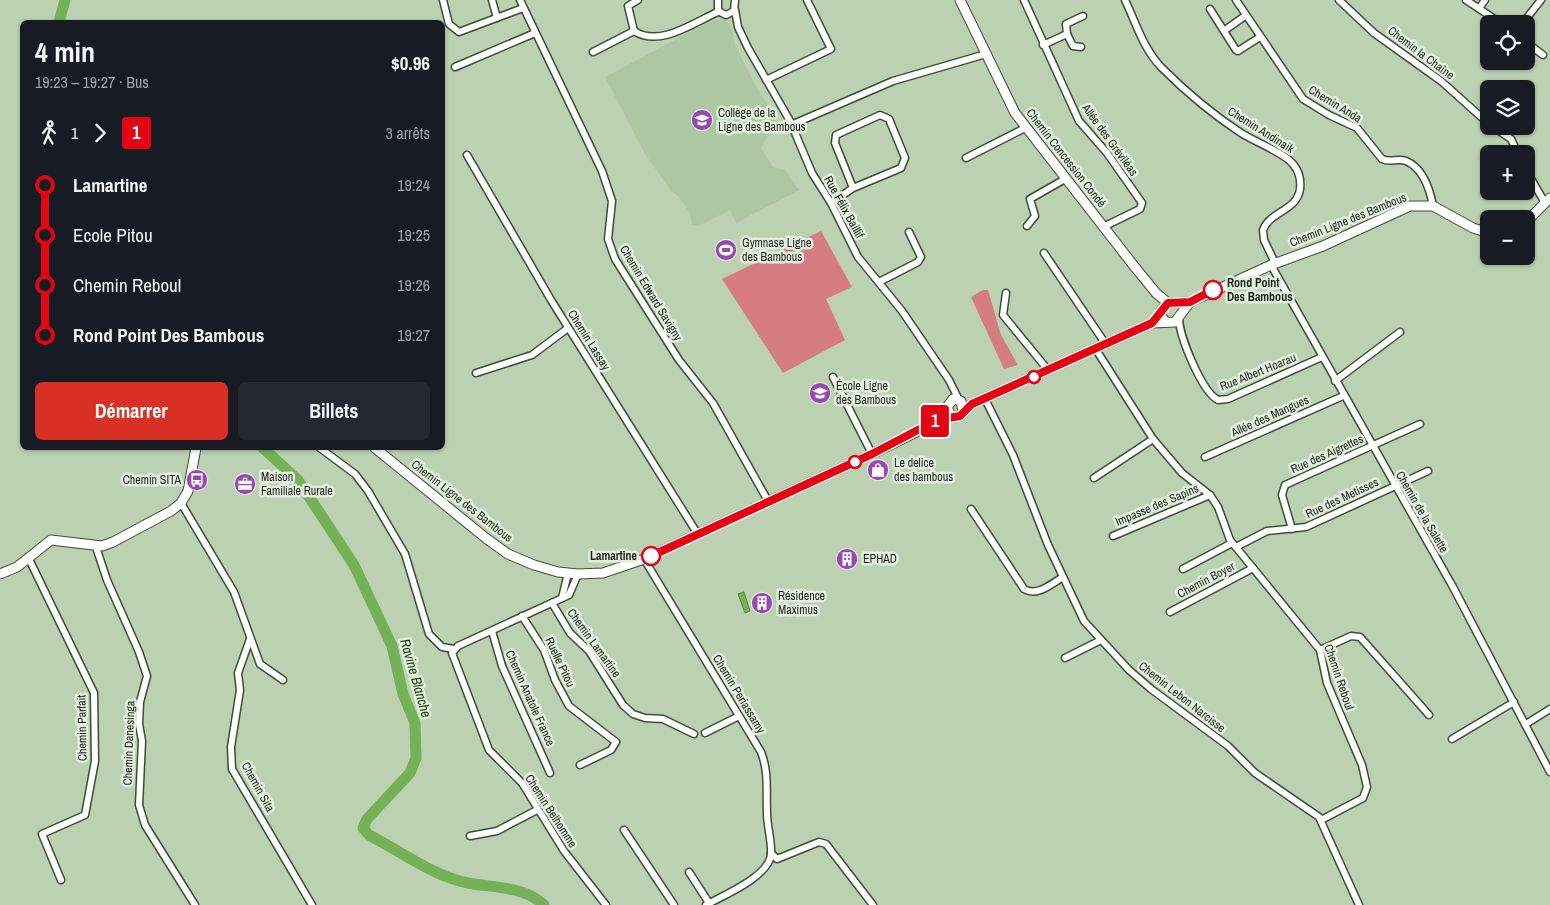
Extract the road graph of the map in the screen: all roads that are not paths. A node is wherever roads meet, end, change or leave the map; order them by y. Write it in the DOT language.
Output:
graph roads {
  1 [pos="443,0"];
  2 [pos="492,0"];
  3 [pos="520,0"];
  4 [pos="638,0"];
  5 [pos="718,0"];
  6 [pos="807,0"];
  7 [pos="960,0"];
  8 [pos="1024,0"];
  9 [pos="1124,0"];
  10 [pos="1236,0"];
  11 [pos="1339,0"];
  12 [pos="1466,0"];
  13 [pos="1485,0"];
  14 [pos="1541,0"];
  15 [pos="737,3"];
  16 [pos="1480,7"];
  17 [pos="523,8"];
  18 [pos="1210,8"];
  19 [pos="718,12"];
  20 [pos="726,15"];
  21 [pos="1490,15"];
  22 [pos="1529,15"];
  23 [pos="1083,16"];
  24 [pos="1245,16"];
  25 [pos="498,18"];
  26 [pos="738,27"];
  27 [pos="1225,30"];
  28 [pos="634,31"];
  29 [pos="535,33"];
  30 [pos="1067,34"];
  31 [pos="1260,37"];
  32 [pos="1044,45"];
  33 [pos="1081,47"];
  34 [pos="1535,49"];
  35 [pos="593,52"];
  36 [pos="986,54"];
  37 [pos="1543,55"];
  38 [pos="455,67"];
  39 [pos="766,80"];
  40 [pos="1480,116"];
  41 [pos="791,125"];
  42 [pos="1025,128"];
  43 [pos="1505,135"];
  44 [pos="1514,145"];
  45 [pos="466,155"];
  46 [pos="966,158"];
  47 [pos="1065,179"];
  48 [pos="1535,183"];
  49 [pos="853,188"];
  50 [pos="1547,201"];
  51 [pos="831,203"];
  52 [pos="1433,206"];
  53 [pos="1535,213"];
  54 [pos="1027,226"];
  55 [pos="1103,227"];
  56 [pos="1480,231"];
  57 [pos="909,232"];
  58 [pos="1044,254"];
  59 [pos="1273,264"];
  60 [pos="879,282"];
  61 [pos="1006,293"];
  62 [pos="1190,302"];
  63 [pos="1167,306"];
  64 [pos="1180,316"];
  65 [pos="1168,322"];
  66 [pos="1152,323"];
  67 [pos="568,328"];
  68 [pos="1400,332"];
  69 [pos="1181,334"];
  70 [pos="1105,343"];
  71 [pos="1095,348"];
  72 [pos="1322,357"];
  73 [pos="1048,370"];
  74 [pos="476,373"];
  75 [pos="833,377"];
  76 [pos="1335,381"];
  77 [pos="951,385"];
  78 [pos="1343,396"];
  79 [pos="985,399"];
  80 [pos="960,401"];
  81 [pos="972,404"];
  82 [pos="948,406"];
  83 [pos="963,412"];
  84 [pos="954,417"];
  85 [pos="937,420"];
  86 [pos="1420,424"];
  87 [pos="1153,439"];
  88 [pos="1372,446"];
  89 [pos="196,450"];
  90 [pos="323,450"];
  91 [pos="378,450"];
  92 [pos="872,454"];
  93 [pos="1205,457"];
  94 [pos="1428,471"];
  95 [pos="1094,478"];
  96 [pos="1394,486"];
  97 [pos="1210,495"];
  98 [pos="768,501"];
  99 [pos="181,503"];
  100 [pos="971,509"];
  101 [pos="1292,529"];
  102 [pos="697,534"];
  103 [pos="1113,536"];
  104 [pos="1234,545"];
  105 [pos="96,547"];
  106 [pos="28,557"];
  107 [pos="644,559"];
  108 [pos="1253,568"];
  109 [pos="1183,569"];
  110 [pos="568,573"];
  111 [pos="0,574"];
  112 [pos="578,574"];
  113 [pos="1063,577"];
  114 [pos="562,598"];
  115 [pos="552,603"];
  116 [pos="1170,612"];
  117 [pos="522,616"];
  118 [pos="492,631"];
  119 [pos="250,639"];
  120 [pos="1100,640"];
  121 [pos="456,648"];
  122 [pos="1320,650"];
  123 [pos="1065,658"];
  124 [pos="283,680"];
  125 [pos="1514,702"];
  126 [pos="1550,709"];
  127 [pos="1429,715"];
  128 [pos="739,716"];
  129 [pos="1526,724"];
  130 [pos="705,733"];
  131 [pos="694,734"];
  132 [pos="1452,739"];
  133 [pos="580,765"];
  134 [pos="1550,772"];
  135 [pos="550,773"];
  136 [pos="537,810"];
  137 [pos="1321,820"];
  138 [pos="624,830"];
  139 [pos="470,836"];
  140 [pos="771,853"];
  141 [pos="690,872"];
  142 [pos="61,880"];
  143 [pos="707,904"];
  144 [pos="195,905"];
  145 [pos="312,905"];
  146 [pos="606,905"];
  147 [pos="674,905"];
  148 [pos="874,905"];
  149 [pos="1359,905"];
  1 -- 25 [label="street"];
  2 -- 25 [label="street"];
  3 -- 17 [label="street, Chemin Edward Savigny"];
  4 -- 28 [label="street"];
  5 -- 19 [label="street"];
  6 -- 39 [label="street"];
  7 -- 36 [label="main road, Chemin Concession Condé"];
  8 -- 32 [label="street, Allée des Gréviléas"];
  9 -- 59 [label="street, Chemin Andinaik"];
  10 -- 24 [label="street, Chemin Anda"];
  11 -- 40 [label="street, Chemin la Chaîne"];
  12 -- 16 [label="street"];
  13 -- 16 [label="street"];
  14 -- 22 [label="street"];
  15 -- 20 [label="street"];
  15 -- 26 [label="street, Rue Félix Baillif"];
  16 -- 21 [label="street"];
  17 -- 25 [label="street"];
  17 -- 29 [label="street, Chemin Edward Savigny"];
  18 -- 27 [label="street"];
  19 -- 20 [label="street"];
  19 -- 28 [label="street"];
  20 -- 26 [label="street, Rue Félix Baillif"];
  23 -- 30 [label="street"];
  24 -- 27 [label="street"];
  24 -- 31 [label="street, Chemin Anda"];
  26 -- 39 [label="street, Rue Félix Baillif"];
  27 -- 31 [label="street"];
  28 -- 35 [label="street"];
  29 -- 38 [label="street"];
  29 -- 98 [label="street, Chemin Edward Savigny"];
  30 -- 32 [label="street"];
  30 -- 33 [label="street"];
  31 -- 52 [label="street, Chemin Anda"];
  32 -- 55 [label="street, Allée des Gréviléas"];
  34 -- 37 [label="street"];
  36 -- 41 [label="street"];
  36 -- 42 [label="main road, Chemin Concession Condé"];
  39 -- 41 [label="street, Rue Félix Baillif"];
  41 -- 51 [label="street, Rue Félix Baillif"];
  42 -- 46 [label="street"];
  42 -- 47 [label="main road, Chemin Concession Condé"];
  43 -- 44 [label="street, Chemin la Chaîne"];
  45 -- 67 [label="street, Chemin Lassay"];
  47 -- 54 [label="street"];
  47 -- 55 [label="main road, Chemin Concession Condé"];
  48 -- 50 [label="street"];
  49 -- 49 [label="street"];
  49 -- 51 [label="street"];
  50 -- 53 [label="main road"];
  51 -- 60 [label="street, Rue Félix Baillif"];
  52 -- 56 [label="main road"];
  52 -- 59 [label="main road, Chemin Ligne des Bambous"];
  55 -- 63 [label="main road, Chemin Concession Condé"];
  57 -- 60 [label="street"];
  58 -- 70 [label="street"];
  59 -- 62 [label="main road, Chemin Ligne des Bambous"];
  59 -- 72 [label="street, Chemin de la Salette"];
  60 -- 77 [label="street, Rue Félix Baillif"];
  61 -- 73 [label="street"];
  62 -- 63 [label="main road, Chemin Ligne des Bambous"];
  62 -- 64 [label="main road, Chemin Ligne des Bambous"];
  63 -- 64 [label="main road"];
  63 -- 65 [label="main road"];
  63 -- 66 [label="main road"];
  64 -- 65 [label="main road"];
  64 -- 69 [label="street, Rue Albert Hoarau"];
  65 -- 66 [label="main road"];
  65 -- 69 [label="street, Rue Albert Hoarau"];
  66 -- 70 [label="main road"];
  67 -- 74 [label="street"];
  67 -- 102 [label="street, Chemin Lassay"];
  68 -- 76 [label="street"];
  69 -- 72 [label="street, Rue Albert Hoarau"];
  70 -- 71 [label="main road"];
  71 -- 73 [label="main road"];
  71 -- 87 [label="street, Chemin Reboul"];
  72 -- 76 [label="street, Chemin de la Salette"];
  73 -- 79 [label="main road"];
  75 -- 92 [label="street"];
  76 -- 78 [label="street, Chemin de la Salette"];
  77 -- 80 [label="street, Rue Félix Baillif"];
  77 -- 82 [label="street"];
  78 -- 88 [label="street, Chemin de la Salette"];
  78 -- 93 [label="street, Allée des Mangues"];
  79 -- 81 [label="main road"];
  79 -- 113 [label="street, Chemin Lebon Narcisse"];
  80 -- 81 [label="main road"];
  80 -- 82 [label="main road"];
  80 -- 83 [label="main road"];
  81 -- 83 [label="main road"];
  82 -- 84 [label="main road"];
  82 -- 85 [label="main road, Chemin Ligne des Bambous"];
  83 -- 84 [label="main road, Chemin Ligne des Bambous"];
  84 -- 85 [label="main road, Chemin Ligne des Bambous"];
  85 -- 92 [label="main road, Chemin Ligne des Bambous"];
  86 -- 88 [label="street, Rue des Aigrettes"];
  87 -- 95 [label="street"];
  87 -- 97 [label="street, Chemin Reboul"];
  88 -- 96 [label="street, Chemin de la Salette"];
  88 -- 101 [label="street, Rue des Aigrettes"];
  89 -- 99 [label="main road"];
  90 -- 121 [label="street"];
  91 -- 110 [label="main road, Chemin Ligne des Bambous"];
  92 -- 98 [label="main road, Chemin Ligne des Bambous"];
  94 -- 96 [label="street, Rue des Metisses"];
  96 -- 101 [label="street, Rue des Metisses"];
  96 -- 125 [label="street, Chemin de la Salette"];
  97 -- 103 [label="street, Impasse des Sapins"];
  97 -- 104 [label="street, Chemin Reboul"];
  98 -- 102 [label="main road, Chemin Ligne des Bambous"];
  99 -- 105 [label="main road"];
  99 -- 119 [label="street"];
  100 -- 113 [label="street"];
  101 -- 104 [label="street, Rue des Metisses"];
  102 -- 107 [label="main road, Chemin Ligne des Bambous"];
  104 -- 108 [label="street, Chemin Reboul"];
  104 -- 109 [label="street, Rue des Metisses"];
  105 -- 106 [label="main road"];
  105 -- 144 [label="street, Chemin Danesinga"];
  106 -- 111 [label="main road"];
  106 -- 142 [label="street, Chemin Parfait"];
  107 -- 112 [label="main road, Chemin Ligne des Bambous"];
  107 -- 128 [label="street, Chemin Periassamy"];
  108 -- 116 [label="street, Chemin Boyer"];
  108 -- 122 [label="street, Chemin Reboul"];
  110 -- 112 [label="main road, Chemin Ligne des Bambous"];
  110 -- 114 [label="street"];
  112 -- 114 [label="street"];
  113 -- 120 [label="street, Chemin Lebon Narcisse"];
  114 -- 115 [label="street"];
  115 -- 117 [label="street"];
  115 -- 131 [label="street, Chemin Lamartine"];
  117 -- 118 [label="street"];
  117 -- 133 [label="street, Ruelle Pitou"];
  118 -- 121 [label="street"];
  118 -- 135 [label="street, Chemin Anatole France"];
  119 -- 124 [label="street"];
  119 -- 145 [label="street, Chemin Sita"];
  120 -- 123 [label="street"];
  120 -- 137 [label="street, Chemin Lebon Narcisse"];
  121 -- 136 [label="street, Chemin Belhomme"];
  122 -- 127 [label="street"];
  122 -- 137 [label="street, Chemin Reboul"];
  125 -- 129 [label="street, Chemin de la Salette"];
  125 -- 132 [label="street"];
  126 -- 129 [label="street"];
  128 -- 130 [label="street"];
  128 -- 140 [label="street, Chemin Periassamy"];
  129 -- 134 [label="street, Chemin de la Salette"];
  136 -- 139 [label="street"];
  136 -- 146 [label="street, Chemin Belhomme"];
  137 -- 149 [label="street"];
  138 -- 147 [label="street"];
  140 -- 143 [label="street"];
  140 -- 148 [label="street"];
  141 -- 143 [label="street"];
}
